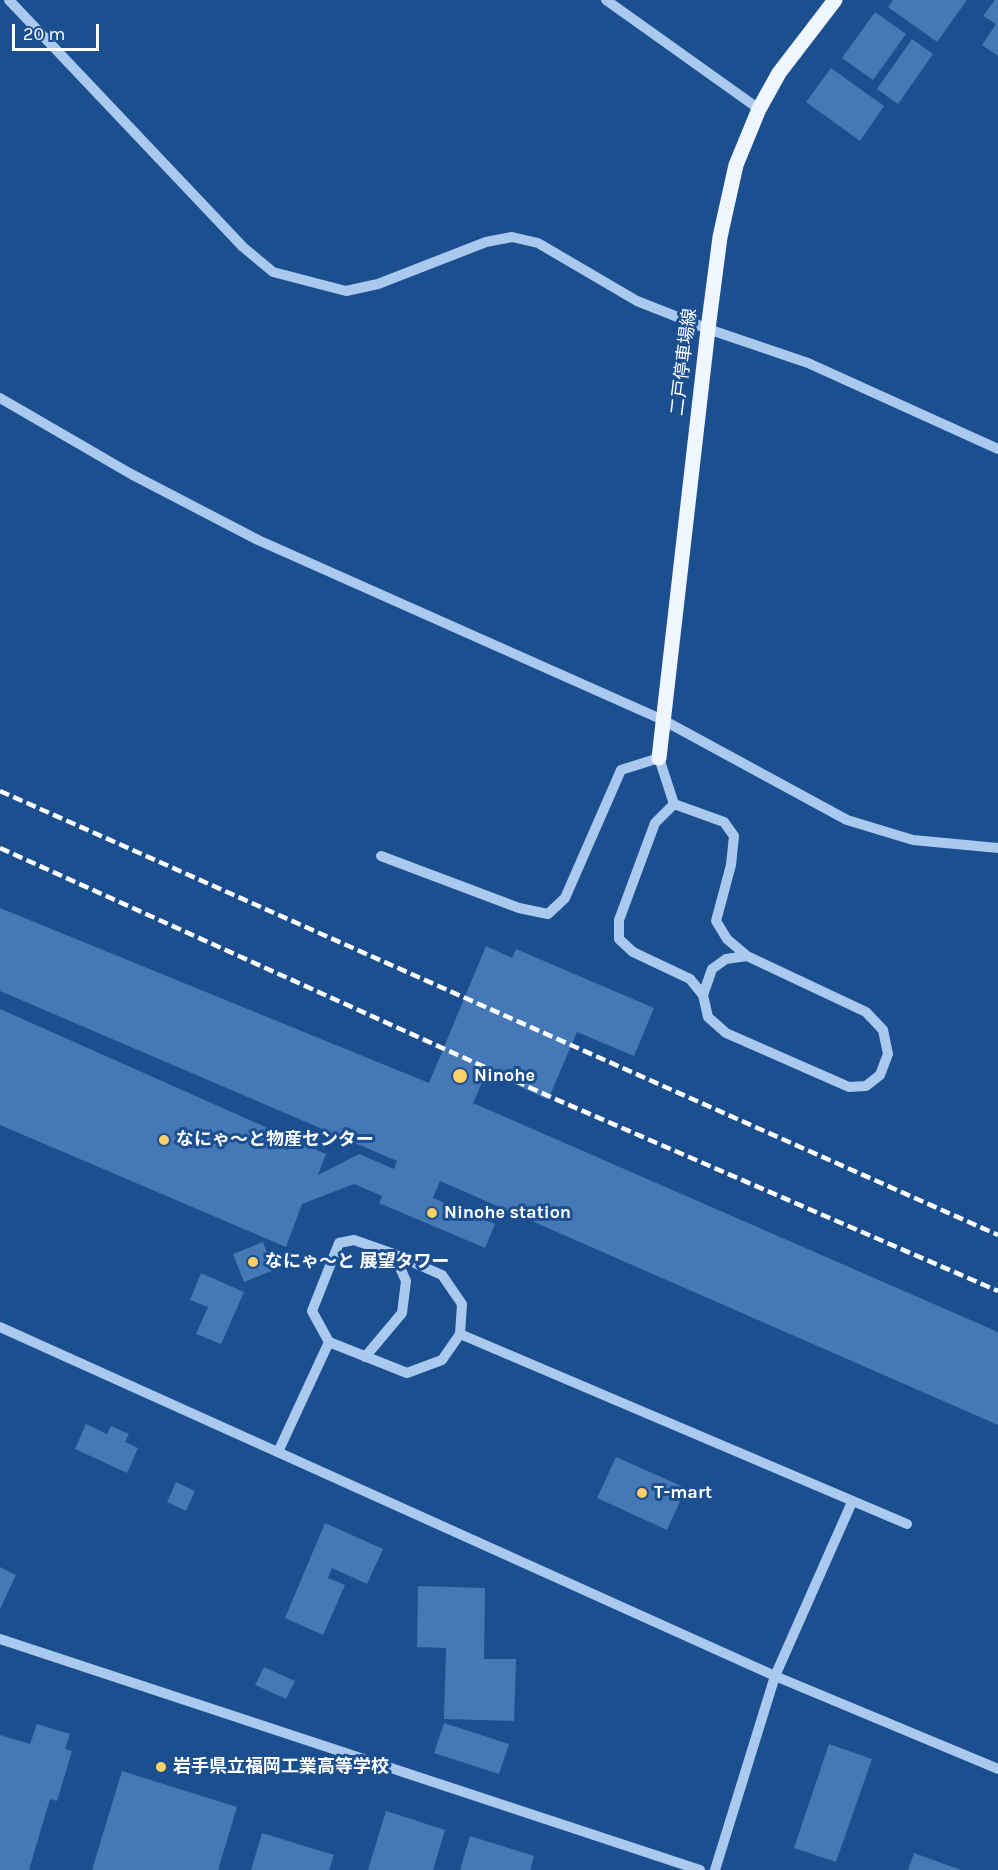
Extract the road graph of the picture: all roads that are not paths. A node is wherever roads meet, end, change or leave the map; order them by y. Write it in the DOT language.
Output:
graph roads {
  1 [pos="9,0"];
  2 [pos="606,0"];
  3 [pos="835,0"];
  4 [pos="759,110"];
  5 [pos="708,329"];
  6 [pos="0,398"];
  7 [pos="998,449"];
  8 [pos="663,720"];
  9 [pos="659,758"];
  10 [pos="674,804"];
  11 [pos="998,848"];
  12 [pos="381,856"];
  13 [pos="747,956"];
  14 [pos="703,995"];
  15 [pos="394,1254"];
  16 [pos="0,1328"];
  17 [pos="460,1334"];
  18 [pos="329,1341"];
  19 [pos="365,1356"];
  20 [pos="278,1452"];
  21 [pos="852,1502"];
  22 [pos="907,1524"];
  23 [pos="0,1639"];
  24 [pos="775,1676"];
  25 [pos="998,1769"];
  26 [pos="700,1870"];
  27 [pos="715,1870"];
  1 -- 5 [label="street"];
  2 -- 4 [label="street"];
  3 -- 4 [label="main road, 二戸停車場線"];
  4 -- 5 [label="main road, 二戸停車場線"];
  5 -- 7 [label="street"];
  5 -- 8 [label="main road, 二戸停車場線"];
  6 -- 8 [label="street"];
  8 -- 9 [label="main road, 二戸停車場線"];
  8 -- 11 [label="street"];
  9 -- 10 [label="street"];
  9 -- 12 [label="street"];
  10 -- 13 [label="street"];
  10 -- 14 [label="street"];
  13 -- 14 [label="street"];
  13 -- 14 [label="street"];
  15 -- 17 [label="street"];
  15 -- 18 [label="street"];
  15 -- 19 [label="street"];
  16 -- 20 [label="street"];
  17 -- 19 [label="street"];
  17 -- 21 [label="street"];
  18 -- 19 [label="street"];
  18 -- 20 [label="street"];
  20 -- 24 [label="street"];
  21 -- 22 [label="street"];
  21 -- 24 [label="street"];
  23 -- 26 [label="street"];
  24 -- 25 [label="street"];
  24 -- 27 [label="street"];
}
